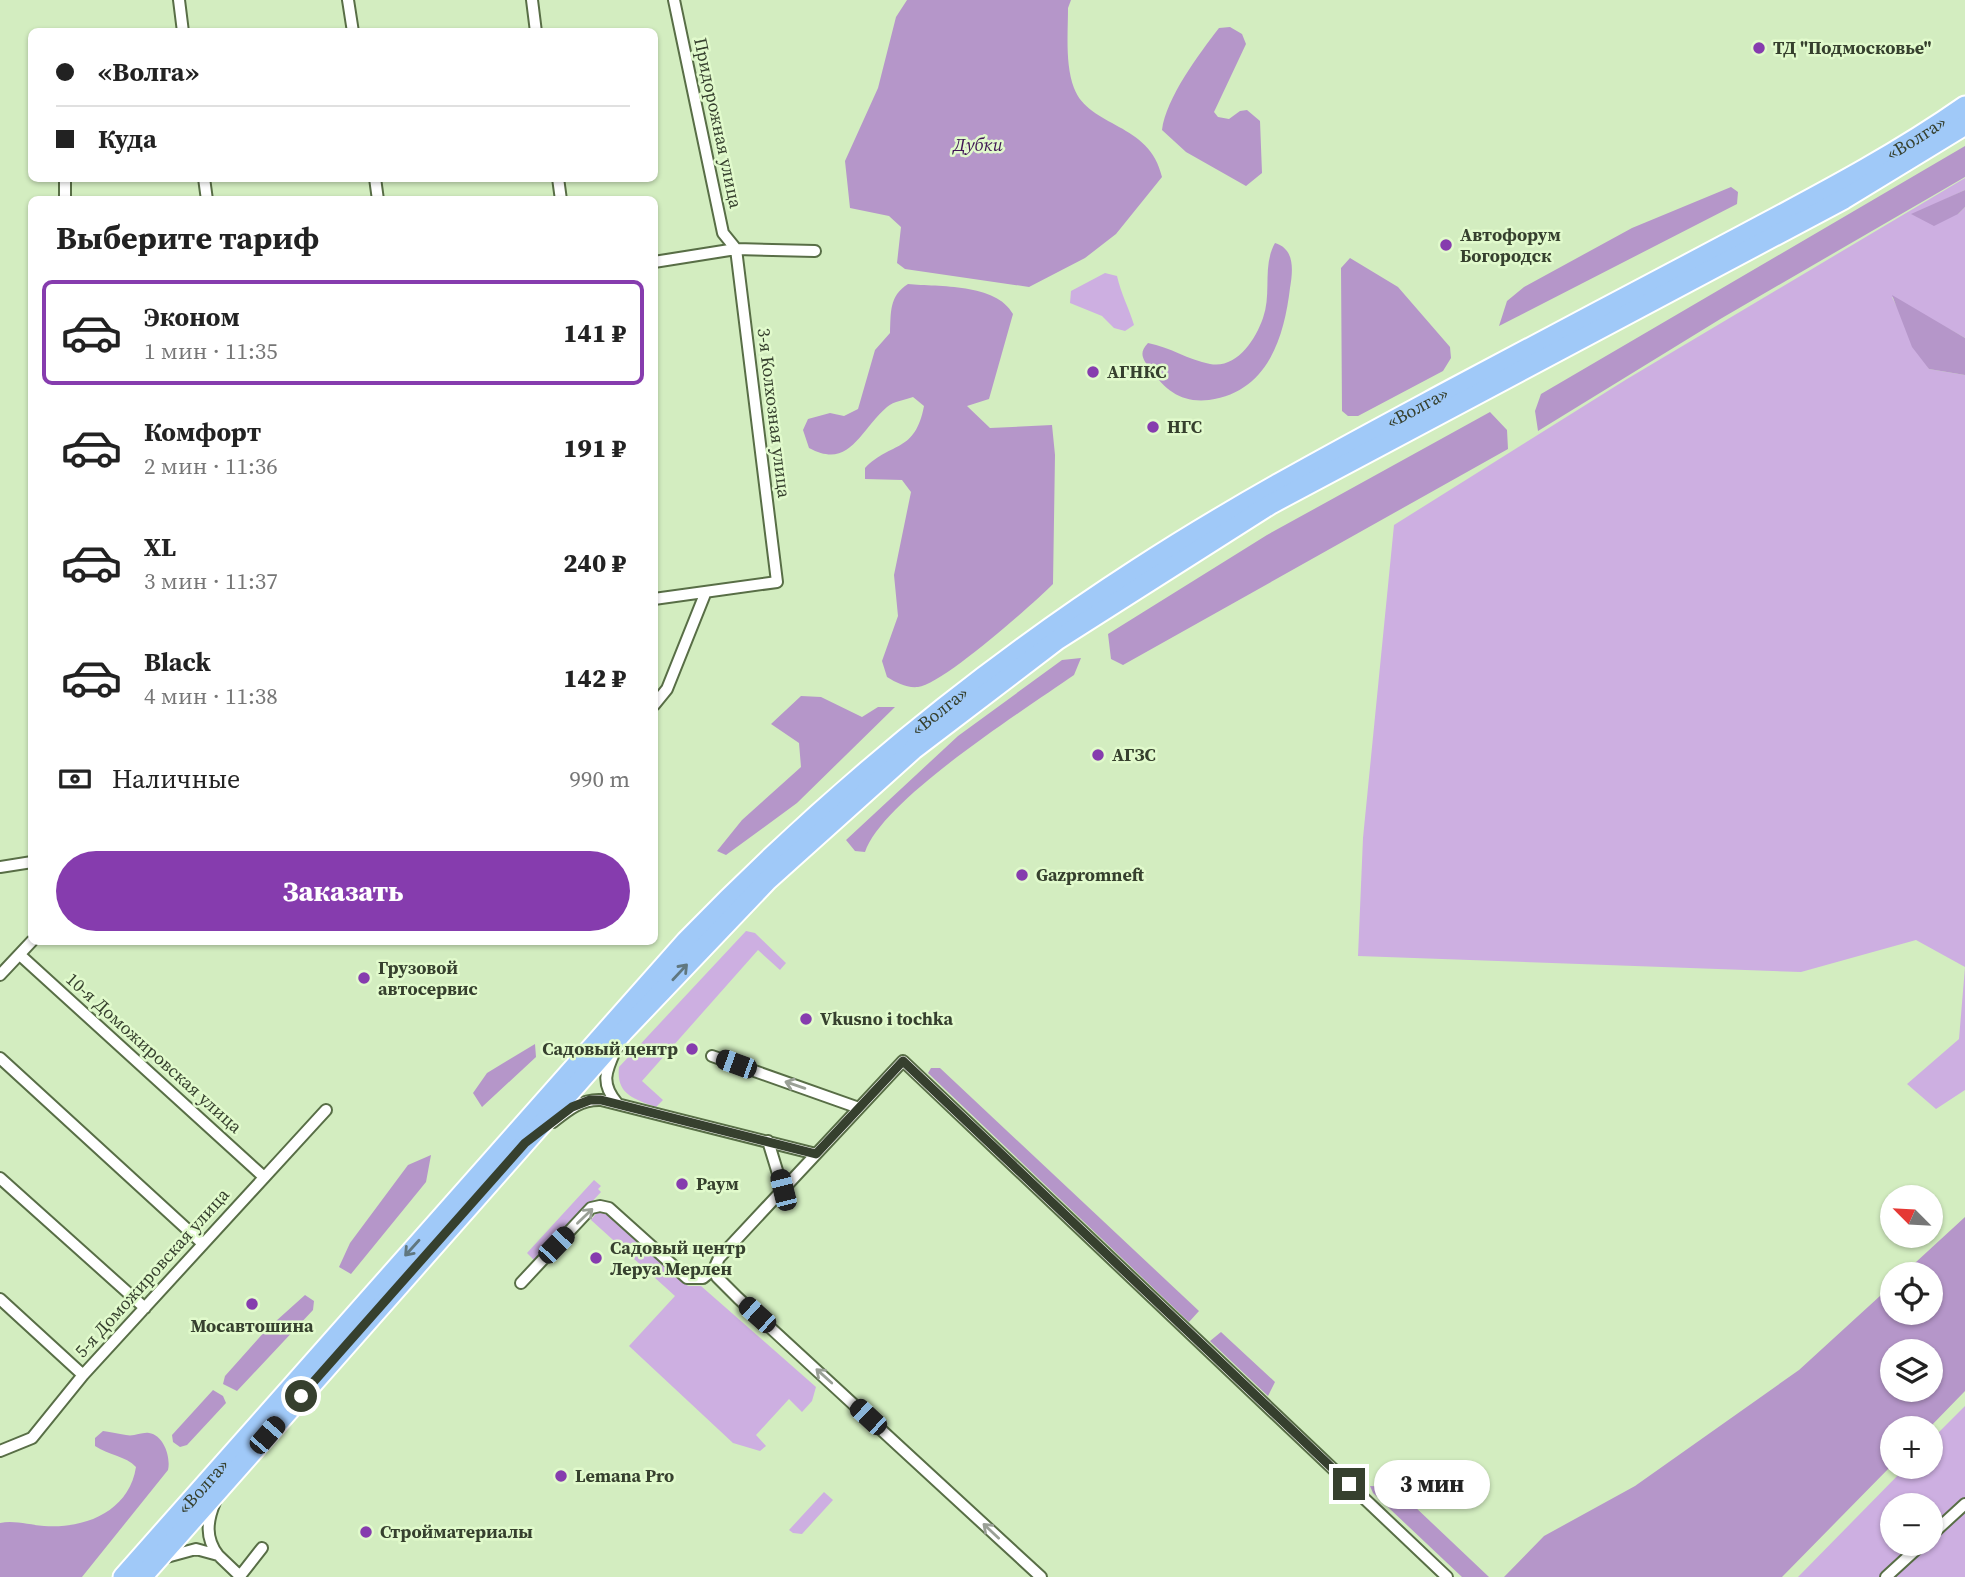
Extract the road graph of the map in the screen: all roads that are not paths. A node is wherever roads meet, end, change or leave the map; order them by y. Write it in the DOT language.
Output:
graph roads {
  1 [pos="179,0"];
  2 [pos="348,0"];
  3 [pos="531,0"];
  4 [pos="674,0"];
  5 [pos="182,28"];
  6 [pos="352,28"];
  7 [pos="535,28"];
  8 [pos="1965,106"];
  9 [pos="1965,125"];
  10 [pos="736,249"];
  11 [pos="816,251"];
  12 [pos="658,261"];
  13 [pos="705,594"];
  14 [pos="658,599"];
  15 [pos="658,700"];
  16 [pos="28,863"];
  17 [pos="0,867"];
  18 [pos="29,945"];
  19 [pos="20,955"];
  20 [pos="0,975"];
  21 [pos="624,1031"];
  22 [pos="712,1056"];
  23 [pos="0,1058"];
  24 [pos="617,1103"];
  25 [pos="859,1108"];
  26 [pos="326,1110"];
  27 [pos="768,1141"];
  28 [pos="525,1143"];
  29 [pos="816,1154"];
  30 [pos="264,1177"];
  31 [pos="0,1178"];
  32 [pos="783,1190"];
  33 [pos="201,1242"];
  34 [pos="714,1269"];
  35 [pos="521,1283"];
  36 [pos="0,1299"];
  37 [pos="145,1308"];
  38 [pos="83,1375"];
  39 [pos="0,1451"];
  40 [pos="221,1489"];
  41 [pos="1965,1504"];
  42 [pos="1943,1524"];
  43 [pos="262,1548"];
  44 [pos="218,1555"];
  45 [pos="1909,1556"];
  46 [pos="157,1560"];
  47 [pos="123,1577"];
  48 [pos="142,1577"];
  49 [pos="240,1577"];
  50 [pos="1041,1577"];
  51 [pos="1447,1577"];
  52 [pos="1886,1577"];
  1 -- 5 [label="street"];
  2 -- 6 [label="street"];
  3 -- 7 [label="street"];
  4 -- 10 [label="street, Придорожная улица"];
  8 -- 47 [label="highway, «Волга», one-way"];
  21 -- 9 [label="highway, «Волга», one-way"];
  10 -- 11 [label="street"];
  10 -- 12 [label="street"];
  10 -- 13 [label="street, 3-я Колхозная улица"];
  13 -- 14 [label="street"];
  13 -- 15 [label="street"];
  16 -- 17 [label="street"];
  18 -- 19 [label="street"];
  19 -- 20 [label="street"];
  19 -- 30 [label="street, 10-я Доможировская улица"];
  21 -- 24 [label="street"];
  21 -- 28 [label="highway, «Волга»"];
  25 -- 22 [label="street, one-way"];
  23 -- 33 [label="street"];
  24 -- 27 [label="street"];
  24 -- 28 [label="street"];
  25 -- 29 [label="street"];
  25 -- 51 [label="street"];
  26 -- 30 [label="street, 5-я Доможировская улица"];
  27 -- 29 [label="street"];
  27 -- 32 [label="street"];
  28 -- 40 [label="highway, «Волга»"];
  29 -- 32 [label="street"];
  30 -- 33 [label="street, 5-я Доможировская улица"];
  31 -- 37 [label="street"];
  32 -- 34 [label="street"];
  33 -- 37 [label="street, 5-я Доможировская улица"];
  35 -- 34 [label="street, one-way"];
  50 -- 34 [label="street, one-way"];
  36 -- 38 [label="street"];
  37 -- 38 [label="street, 5-я Доможировская улица"];
  38 -- 39 [label="street, 5-я Доможировская улица"];
  40 -- 44 [label="street"];
  40 -- 46 [label="highway, «Волга»"];
  41 -- 42 [label="street"];
  43 -- 49 [label="street"];
  44 -- 46 [label="street"];
  44 -- 49 [label="street"];
  45 -- 52 [label="street"];
  46 -- 48 [label="highway, «Волга»"];
}
